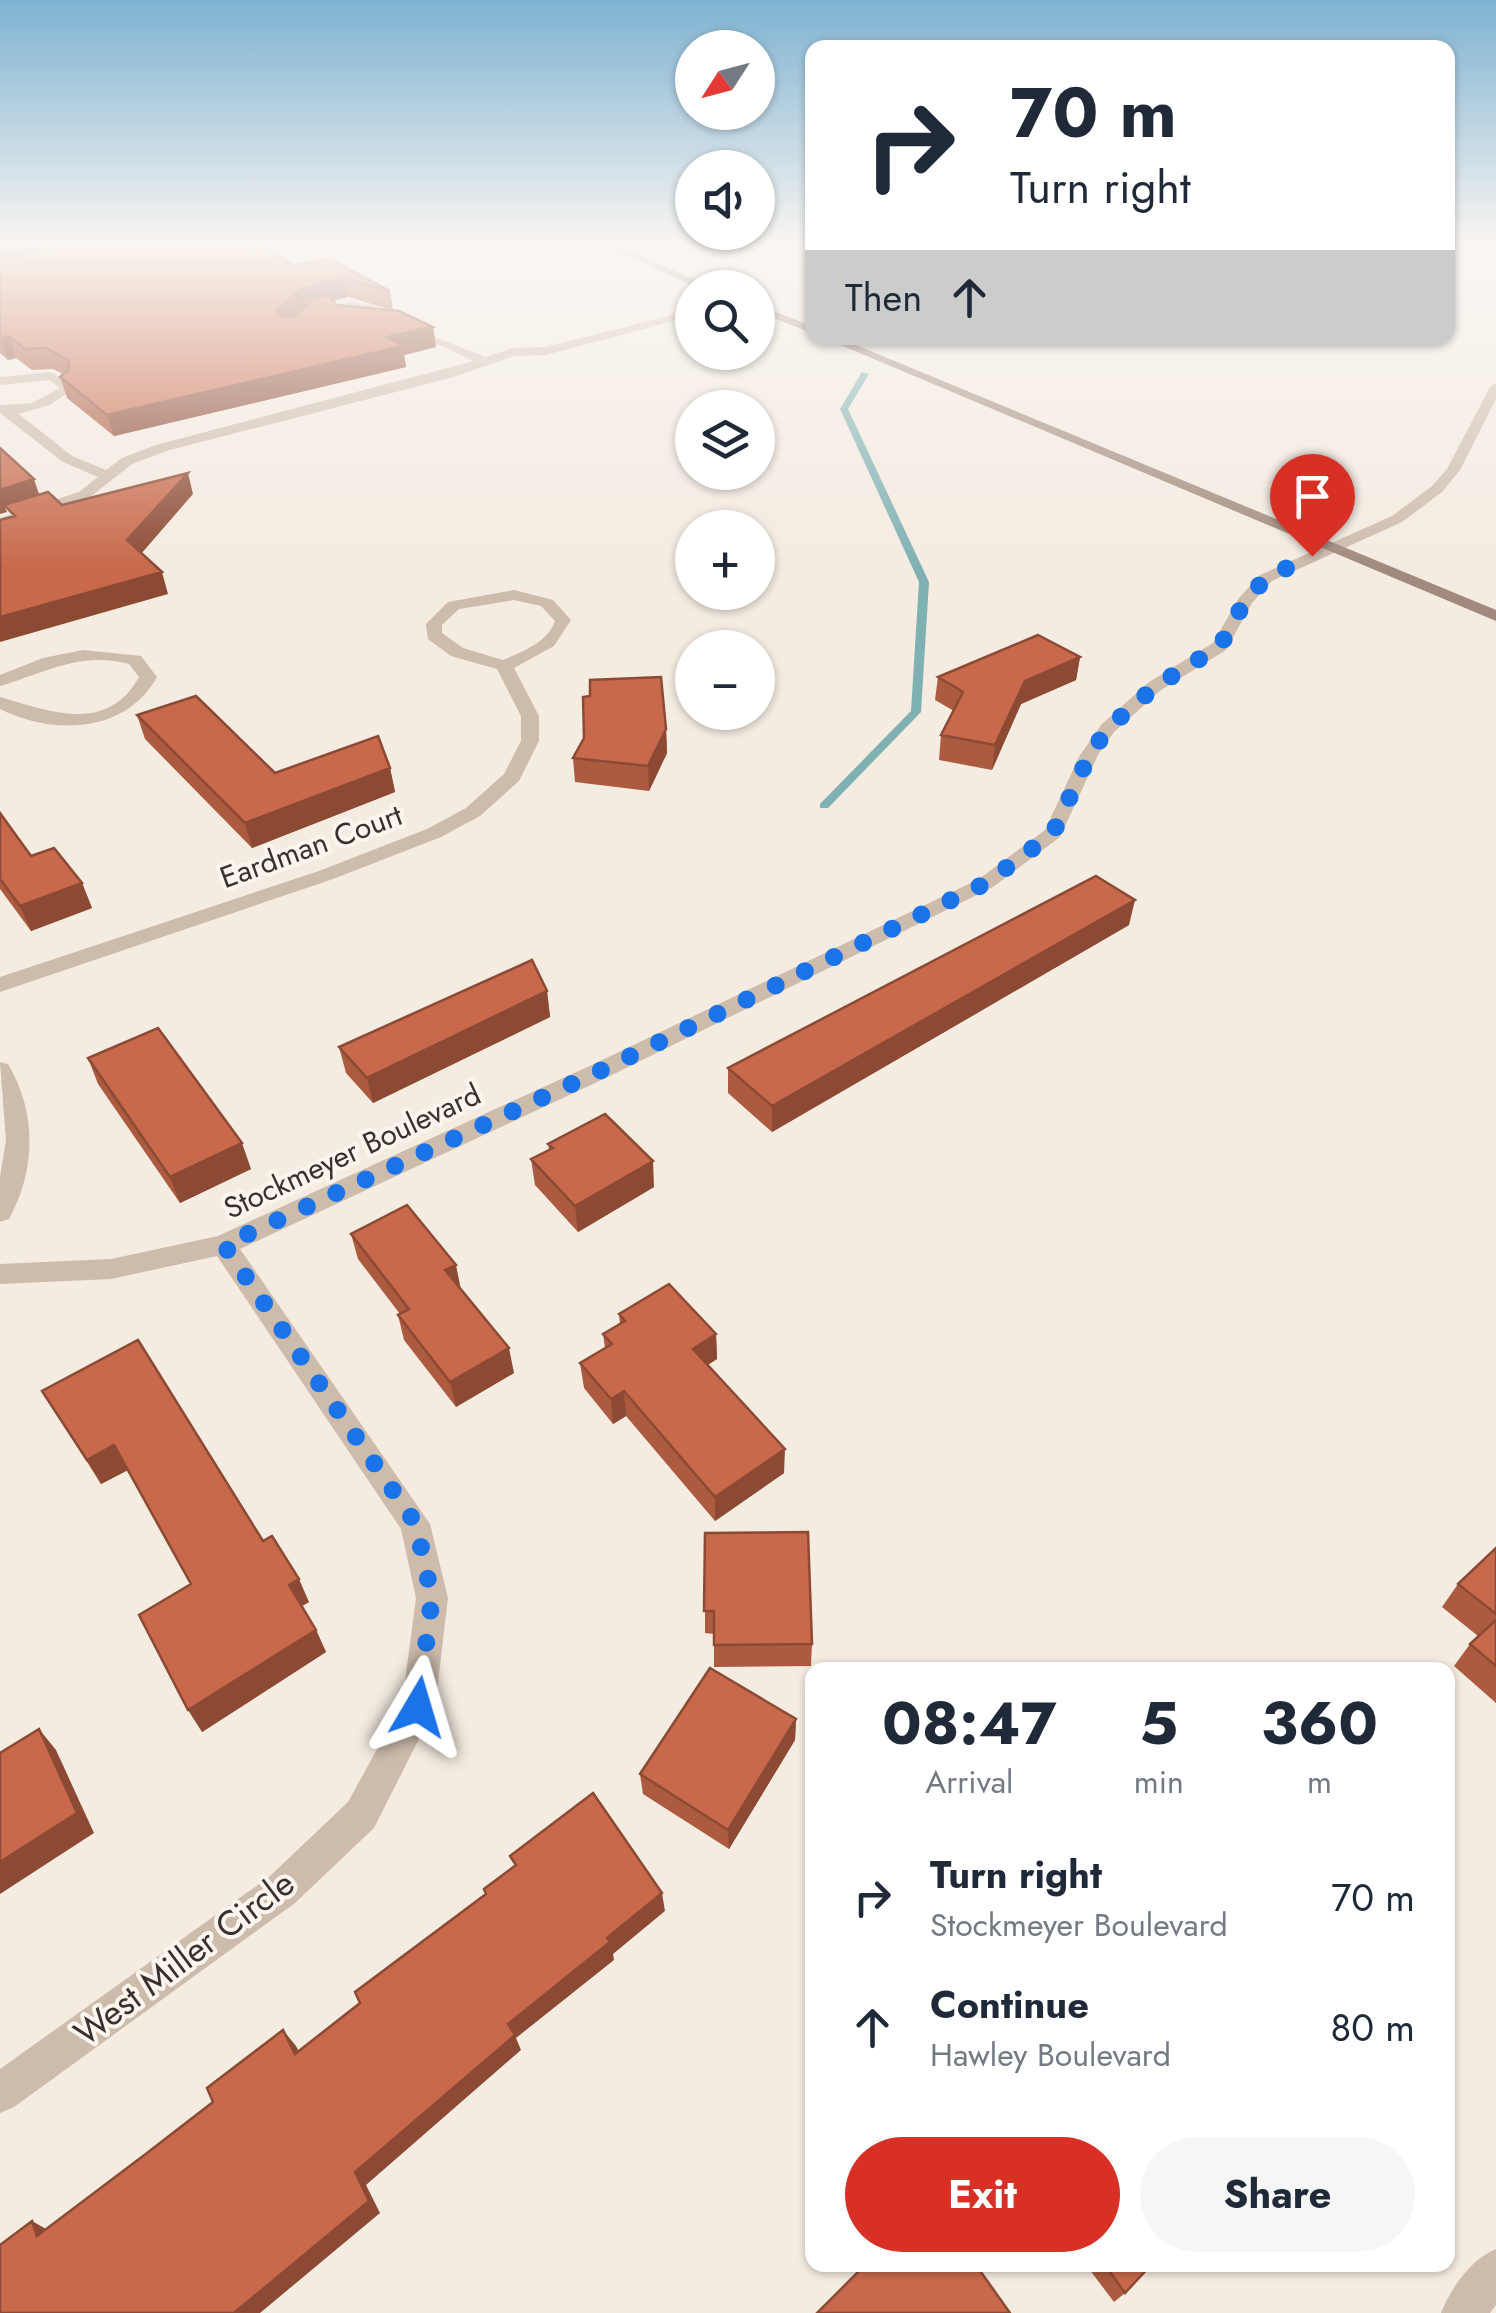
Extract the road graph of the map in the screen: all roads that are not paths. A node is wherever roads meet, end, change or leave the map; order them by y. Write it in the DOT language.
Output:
graph roads {
  1 [pos="468,353"];
  2 [pos="509,353"];
  3 [pos="866,353"];
  4 [pos="483,361"];
  5 [pos="0,380"];
  6 [pos="1496,387"];
  7 [pos="4,410"];
  8 [pos="108,475"];
  9 [pos="0,523"];
  10 [pos="1332,548"];
  11 [pos="1496,616"];
  12 [pos="504,666"];
  13 [pos="0,681"];
  14 [pos="0,702"];
  15 [pos="0,985"];
  16 [pos="0,1070"];
  17 [pos="0,1212"];
  18 [pos="224,1245"];
  19 [pos="0,1274"];
  20 [pos="0,2093"];
  21 [pos="1496,2270"];
  22 [pos="1463,2313"];
  1 -- 4 [label="street"];
  2 -- 4 [label="street"];
  3 -- 10 [label="street"];
  4 -- 8 [label="street"];
  5 -- 7 [label="street"];
  6 -- 10 [label="street, Stockmeyer Boulevard"];
  7 -- 8 [label="street"];
  8 -- 9 [label="street"];
  10 -- 11 [label="street"];
  10 -- 18 [label="street, Stockmeyer Boulevard"];
  12 -- 12 [label="street"];
  12 -- 15 [label="street, Eardman Court"];
  13 -- 14 [label="street"];
  16 -- 17 [label="street"];
  18 -- 19 [label="street, Stockmeyer Boulevard"];
  18 -- 20 [label="street, West Miller Circle"];
  21 -- 22 [label="street"];
}
